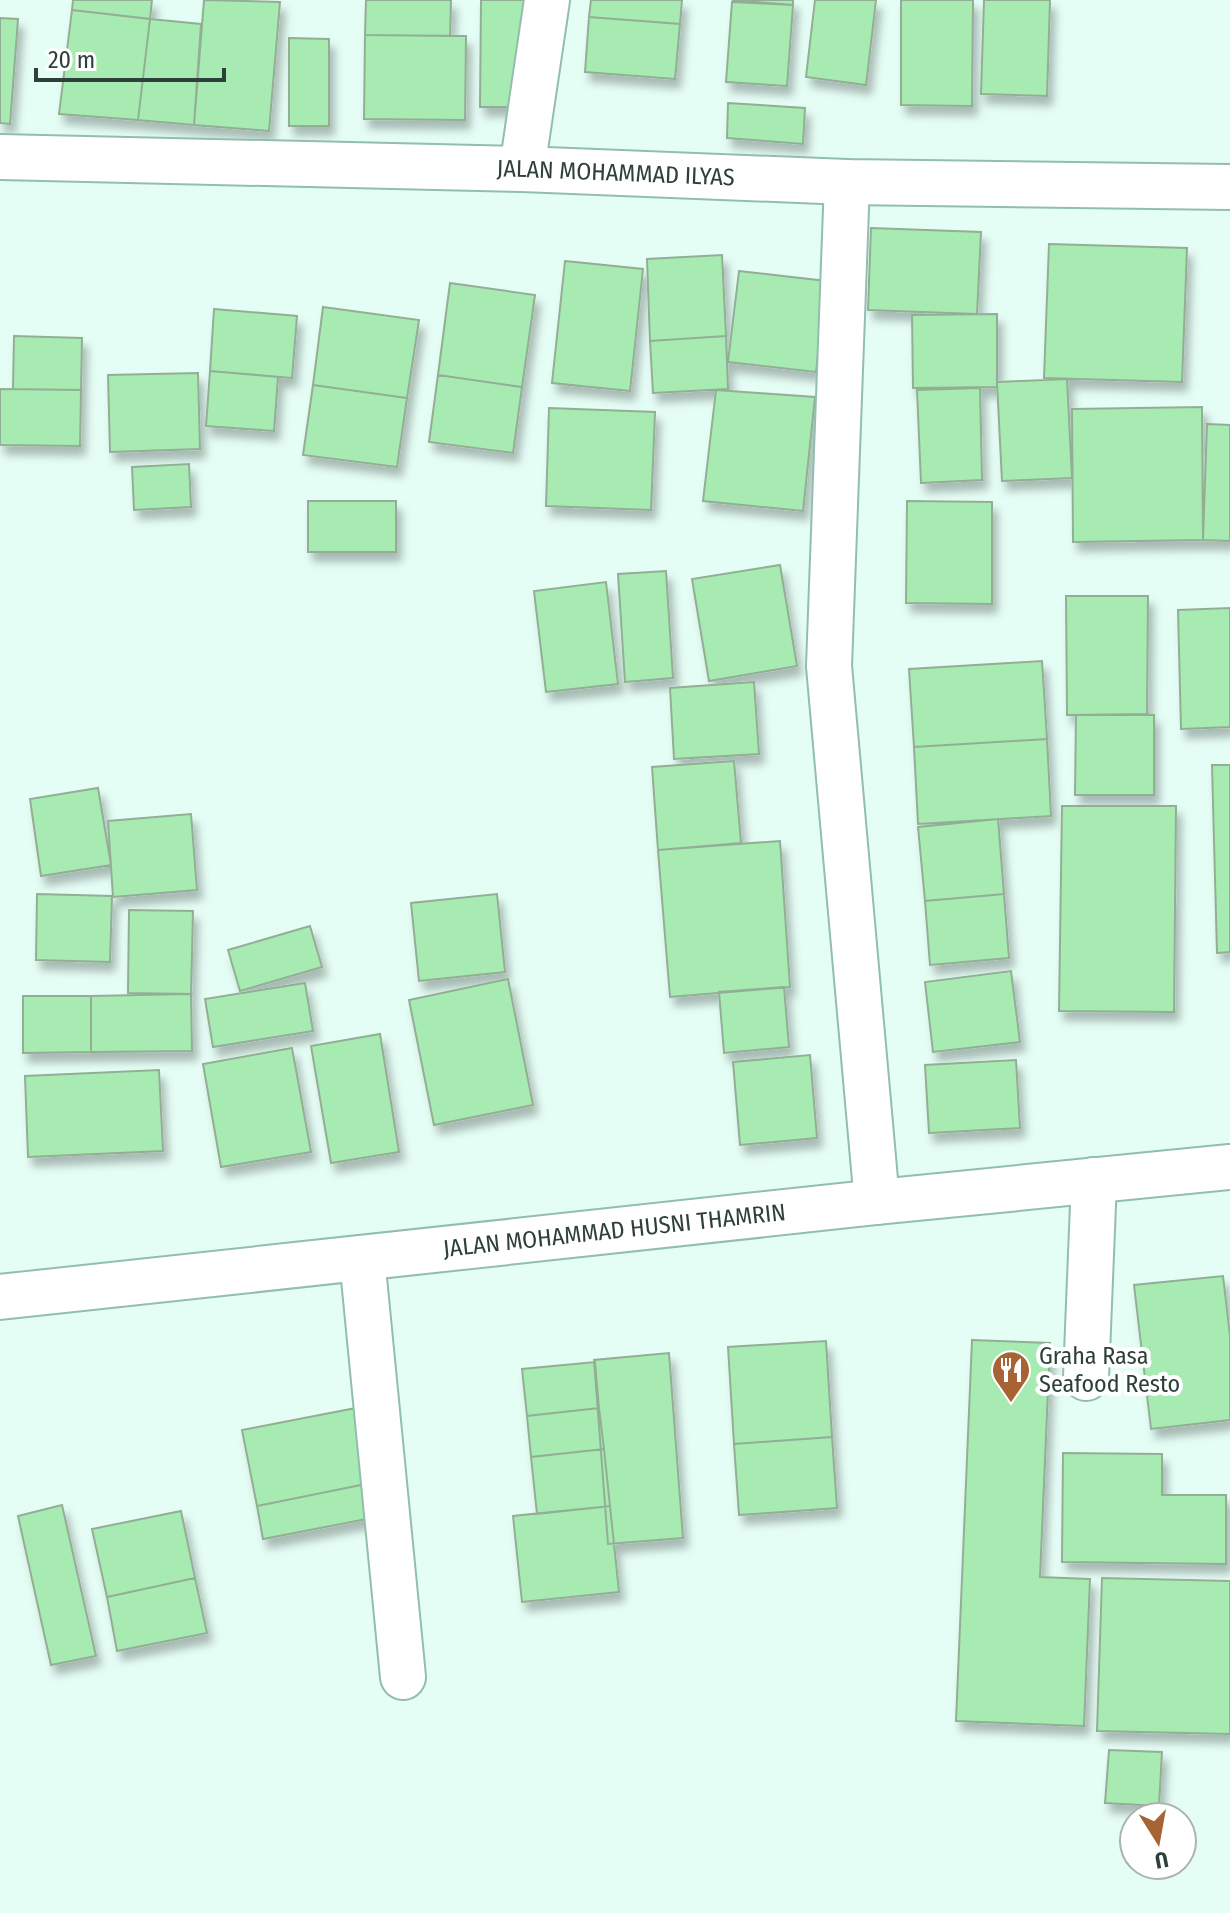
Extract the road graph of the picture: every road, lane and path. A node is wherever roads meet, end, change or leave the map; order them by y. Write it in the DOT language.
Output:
graph roads {
  1 [pos="547,0"];
  2 [pos="0,157"];
  3 [pos="522,169"];
  4 [pos="847,182"];
  5 [pos="1230,187"];
  6 [pos="1230,1167"];
  7 [pos="1094,1180"];
  8 [pos="877,1202"];
  9 [pos="362,1258"];
  10 [pos="0,1297"];
  11 [pos="1086,1378"];
  12 [pos="403,1677"];
  1 -- 3 [label="street"];
  2 -- 3 [label="street, JALAN MOHAMMAD ILYAS"];
  3 -- 4 [label="street, JALAN MOHAMMAD ILYAS"];
  4 -- 5 [label="street, JALAN MOHAMMAD ILYAS"];
  4 -- 8 [label="street"];
  6 -- 7 [label="street, JALAN MOHAMMAD HUSNI THAMRIN"];
  7 -- 8 [label="street, JALAN MOHAMMAD HUSNI THAMRIN"];
  7 -- 11 [label="street"];
  8 -- 9 [label="street, JALAN MOHAMMAD HUSNI THAMRIN"];
  9 -- 10 [label="street, JALAN MOHAMMAD HUSNI THAMRIN"];
  9 -- 12 [label="street"];
}
